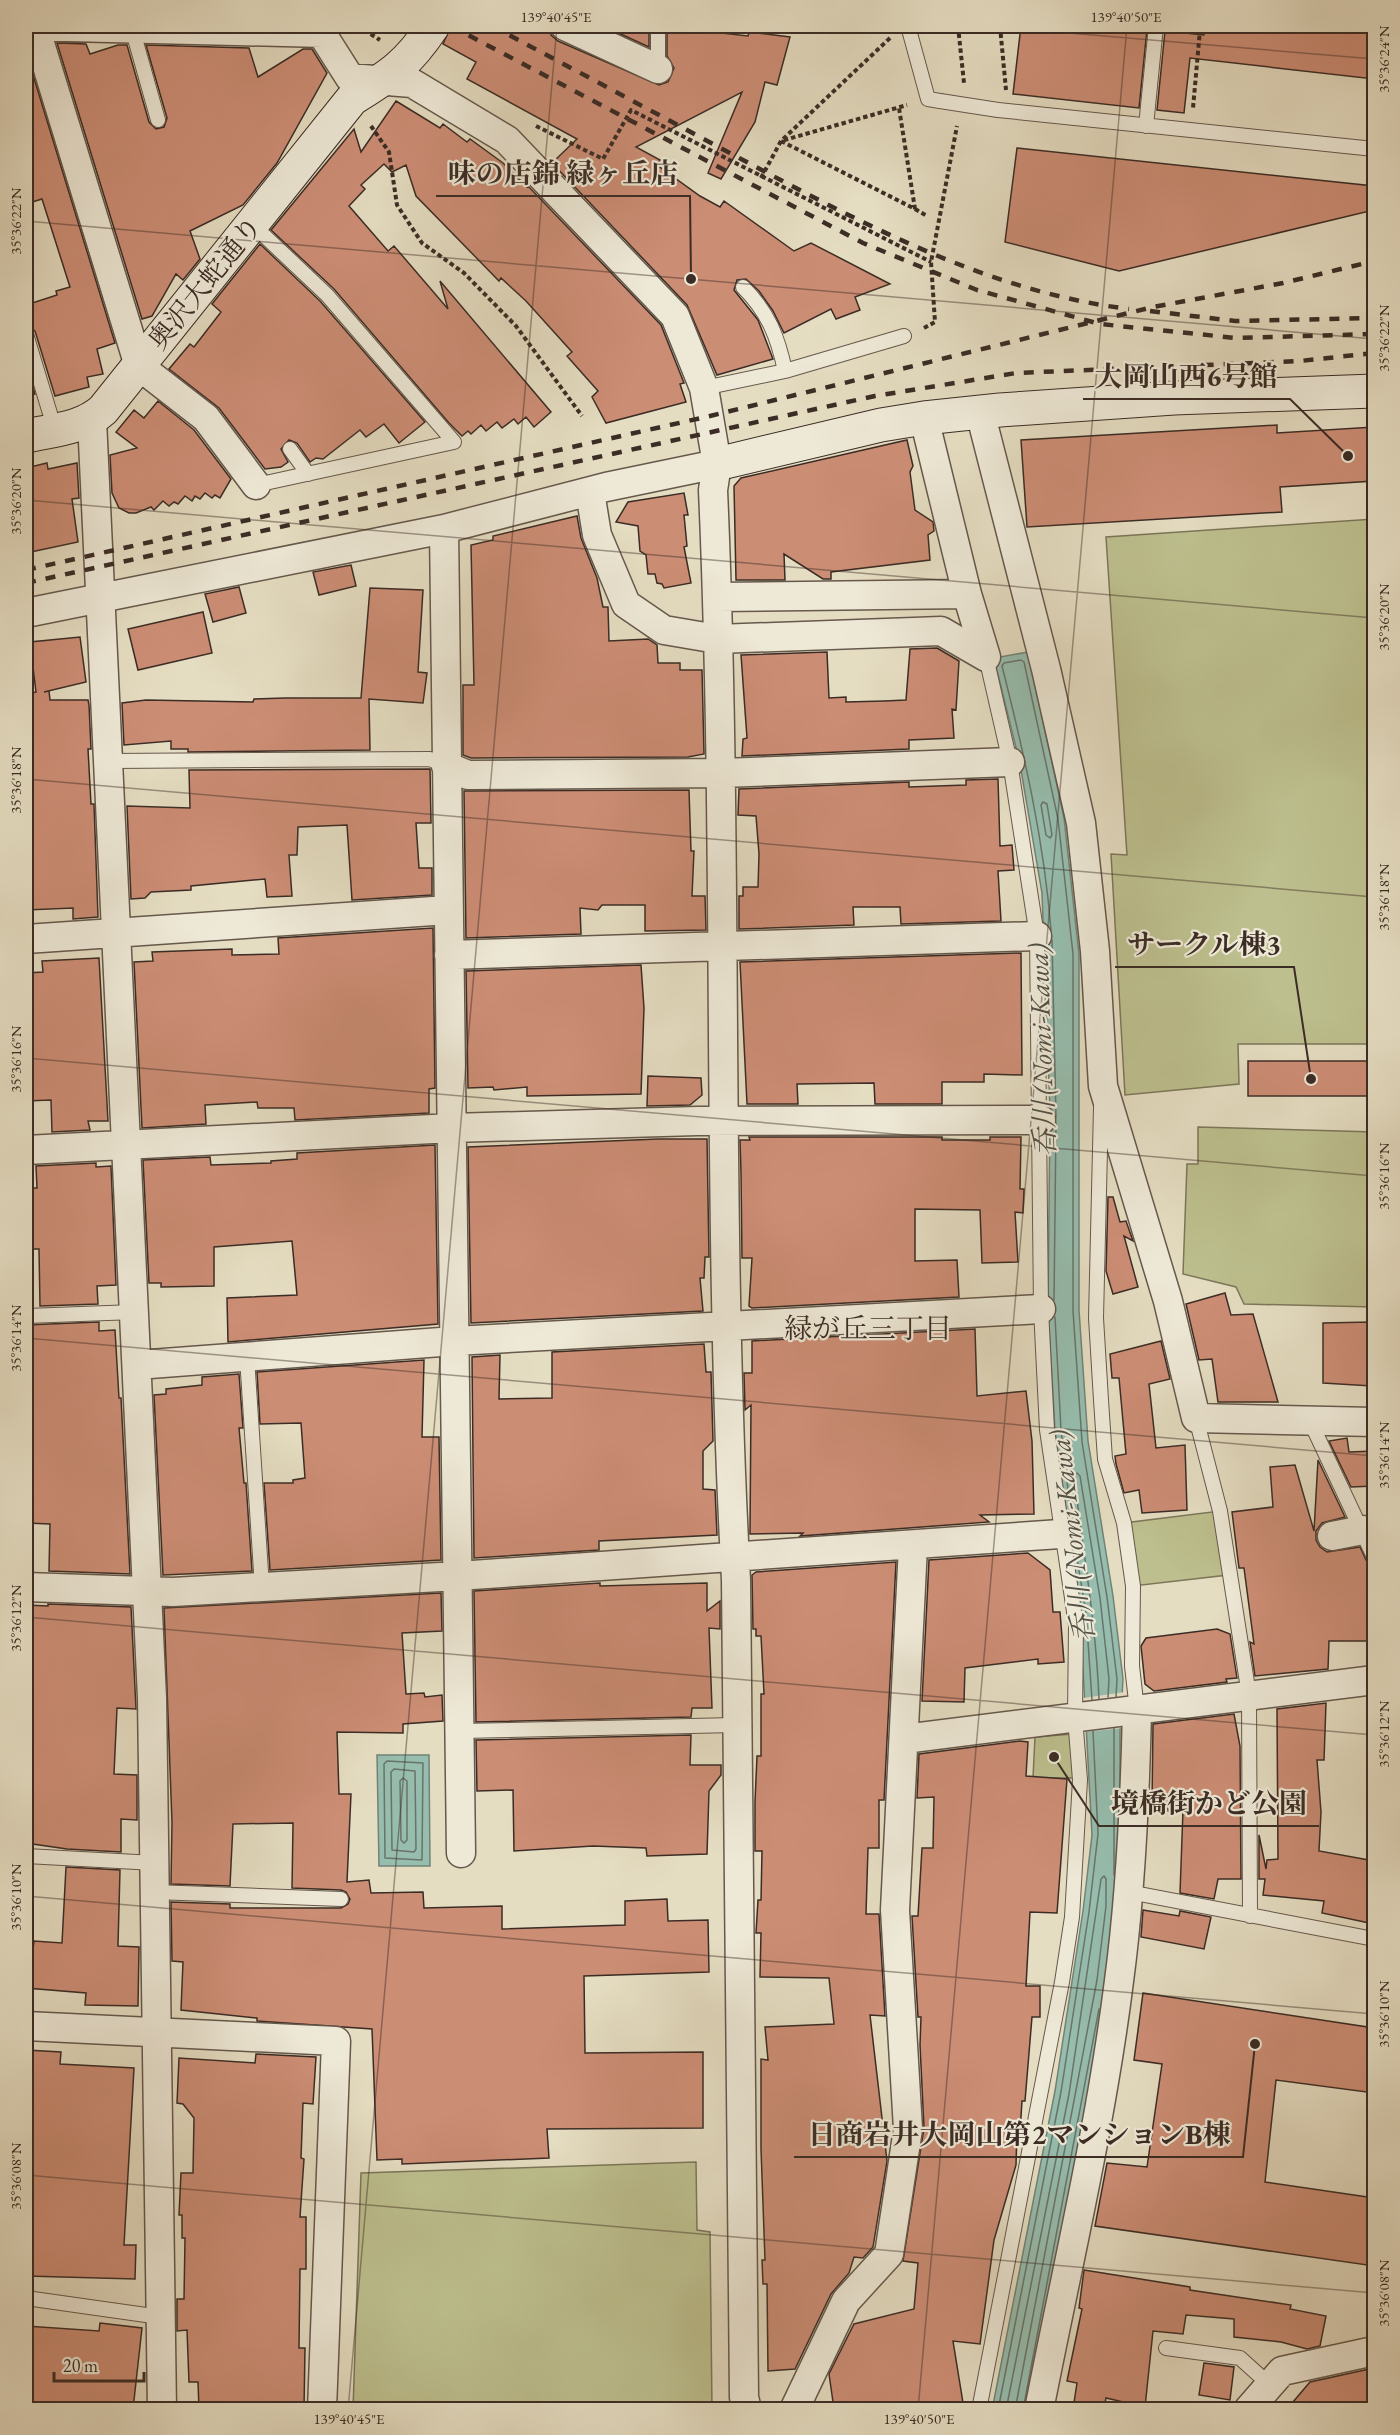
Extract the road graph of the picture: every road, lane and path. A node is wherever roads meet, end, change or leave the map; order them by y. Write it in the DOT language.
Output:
graph roads {
  1 [pos="30,26"];
  2 [pos="358,26"];
  3 [pos="433,26"];
  4 [pos="565,26"];
  5 [pos="658,26"];
  6 [pos="908,26"];
  7 [pos="958,26"];
  8 [pos="999,26"];
  9 [pos="1163,26"];
  10 [pos="76,27"];
  11 [pos="132,28"];
  12 [pos="320,29"];
  13 [pos="895,33"];
  14 [pos="386,44"];
  15 [pos="657,69"];
  16 [pos="964,86"];
  17 [pos="365,91"];
  18 [pos="934,100"];
  19 [pos="899,108"];
  20 [pos="1001,111"];
  21 [pos="158,120"];
  22 [pos="957,121"];
  23 [pos="528,122"];
  24 [pos="1146,126"];
  25 [pos="1190,130"];
  26 [pos="781,141"];
  27 [pos="1374,149"];
  28 [pos="760,178"];
  29 [pos="915,208"];
  30 [pos="927,216"];
  31 [pos="252,224"];
  32 [pos="931,262"];
  33 [pos="743,288"];
  34 [pos="26,334"];
  35 [pos="903,336"];
  36 [pos="138,366"];
  37 [pos="785,371"];
  38 [pos="704,388"];
  39 [pos="1374,391"];
  40 [pos="980,412"];
  41 [pos="582,416"];
  42 [pos="924,418"];
  43 [pos="92,420"];
  44 [pos="40,433"];
  45 [pos="290,449"];
  46 [pos="717,464"];
  47 [pos="308,474"];
  48 [pos="256,485"];
  49 [pos="590,492"];
  50 [pos="444,529"];
  51 [pos="967,594"];
  52 [pos="101,596"];
  53 [pos="718,597"];
  54 [pos="26,613"];
  55 [pos="717,639"];
  56 [pos="986,657"];
  57 [pos="109,761"];
  58 [pos="1010,762"];
  59 [pos="446,766"];
  60 [pos="722,773"];
  61 [pos="448,910"];
  62 [pos="116,933"];
  63 [pos="1037,936"];
  64 [pos="26,939"];
  65 [pos="724,946"];
  66 [pos="449,956"];
  67 [pos="1103,1086"];
  68 [pos="1041,1120"];
  69 [pos="726,1121"];
  70 [pos="452,1128"];
  71 [pos="127,1145"];
  72 [pos="26,1150"];
  73 [pos="1041,1309"];
  74 [pos="135,1312"];
  75 [pos="26,1316"];
  76 [pos="726,1328"];
  77 [pos="454,1341"];
  78 [pos="247,1358"];
  79 [pos="137,1365"];
  80 [pos="1196,1418"];
  81 [pos="1374,1422"];
  82 [pos="1311,1423"];
  83 [pos="1363,1530"];
  84 [pos="1060,1534"];
  85 [pos="1332,1536"];
  86 [pos="913,1546"];
  87 [pos="735,1557"];
  88 [pos="1374,1557"];
  89 [pos="458,1576"];
  90 [pos="26,1587"];
  91 [pos="262,1587"];
  92 [pos="147,1593"];
  93 [pos="1374,1680"];
  94 [pos="1249,1695"];
  95 [pos="1134,1710"];
  96 [pos="1075,1717"];
  97 [pos="736,1725"];
  98 [pos="460,1731"];
  99 [pos="904,1739"];
  100 [pos="461,1853"];
  101 [pos="26,1856"];
  102 [pos="155,1863"];
  103 [pos="154,1892"];
  104 [pos="1129,1892"];
  105 [pos="341,1899"];
  106 [pos="1250,1916"];
  107 [pos="1374,1939"];
  108 [pos="26,2026"];
  109 [pos="157,2031"];
  110 [pos="26,2298"];
  111 [pos="160,2318"];
  112 [pos="1166,2348"];
  113 [pos="1374,2351"];
  114 [pos="1270,2385"];
  115 [pos="162,2409"];
  116 [pos="322,2409"];
  117 [pos="747,2409"];
  118 [pos="794,2409"];
  119 [pos="979,2409"];
  120 [pos="1039,2409"];
  121 [pos="1248,2409"];
  1 -- 10 [label="street"];
  1 -- 36 [label="street"];
  2 -- 14 [label="path"];
  3 -- 17 [label="street, 奥沢大蛇通り"];
  4 -- 15 [label="street"];
  5 -- 15 [label="lane"];
  6 -- 18 [label="lane"];
  7 -- 16 [label="path"];
  8 -- 20 [label="path"];
  9 -- 24 [label="lane"];
  9 -- 25 [label="path"];
  10 -- 11 [label="street"];
  11 -- 12 [label="street"];
  11 -- 21 [label="lane"];
  12 -- 17 [label="street"];
  13 -- 26 [label="path"];
  17 -- 31 [label="street, 奥沢大蛇通り"];
  17 -- 38 [label="street"];
  17 -- 41 [label="path"];
  18 -- 19 [label="path"];
  18 -- 20 [label="lane, bridge"];
  19 -- 26 [label="path"];
  19 -- 29 [label="path"];
  20 -- 24 [label="lane"];
  22 -- 32 [label="path"];
  23 -- 28 [label="path"];
  24 -- 25 [label="lane"];
  25 -- 27 [label="lane"];
  26 -- 28 [label="path"];
  26 -- 29 [label="path"];
  28 -- 32 [label="path"];
  29 -- 30 [label="path"];
  31 -- 36 [label="street, 奥沢大蛇通り"];
  31 -- 47 [label="lane"];
  32 -- 35 [label="path"];
  33 -- 37 [label="lane"];
  34 -- 44 [label="lane"];
  35 -- 37 [label="lane"];
  36 -- 43 [label="street, 奥沢大蛇通り"];
  36 -- 48 [label="street"];
  37 -- 38 [label="lane"];
  38 -- 46 [label="street"];
  39 -- 40 [label="street"];
  40 -- 42 [label="street"];
  40 -- 67 [label="street"];
  42 -- 46 [label="street"];
  42 -- 51 [label="street"];
  43 -- 44 [label="street, 奥沢大蛇通り"];
  43 -- 52 [label="street"];
  45 -- 47 [label="lane"];
  46 -- 49 [label="street"];
  46 -- 53 [label="street"];
  47 -- 48 [label="lane"];
  49 -- 50 [label="street"];
  49 -- 55 [label="street"];
  50 -- 52 [label="street"];
  50 -- 59 [label="street"];
  51 -- 53 [label="street"];
  51 -- 56 [label="street"];
  52 -- 54 [label="street"];
  52 -- 57 [label="street"];
  53 -- 55 [label="street"];
  55 -- 56 [label="street"];
  55 -- 60 [label="street"];
  56 -- 58 [label="lane"];
  57 -- 59 [label="lane"];
  57 -- 62 [label="street"];
  58 -- 60 [label="street"];
  58 -- 63 [label="lane"];
  59 -- 60 [label="street"];
  59 -- 61 [label="street"];
  60 -- 65 [label="street"];
  61 -- 62 [label="street"];
  61 -- 66 [label="street"];
  62 -- 64 [label="street"];
  62 -- 71 [label="street"];
  63 -- 65 [label="street"];
  63 -- 68 [label="lane"];
  65 -- 66 [label="street"];
  65 -- 69 [label="street"];
  66 -- 70 [label="street"];
  67 -- 80 [label="street"];
  67 -- 95 [label="lane"];
  68 -- 69 [label="street"];
  68 -- 73 [label="lane"];
  69 -- 70 [label="street"];
  69 -- 76 [label="street"];
  70 -- 71 [label="street"];
  70 -- 77 [label="street"];
  71 -- 72 [label="street"];
  71 -- 74 [label="street"];
  73 -- 76 [label="street"];
  73 -- 84 [label="lane"];
  74 -- 75 [label="lane"];
  74 -- 79 [label="street"];
  76 -- 77 [label="street"];
  76 -- 87 [label="street"];
  77 -- 78 [label="street"];
  77 -- 89 [label="street"];
  78 -- 79 [label="street"];
  78 -- 91 [label="lane"];
  79 -- 92 [label="street"];
  80 -- 82 [label="street"];
  80 -- 94 [label="lane"];
  81 -- 82 [label="street"];
  82 -- 83 [label="lane"];
  83 -- 85 [label="street"];
  83 -- 88 [label="lane"];
  84 -- 86 [label="street"];
  84 -- 96 [label="lane"];
  86 -- 87 [label="street"];
  86 -- 99 [label="street"];
  87 -- 89 [label="street"];
  87 -- 97 [label="street"];
  89 -- 91 [label="street"];
  89 -- 98 [label="street"];
  90 -- 92 [label="street"];
  91 -- 92 [label="street"];
  92 -- 102 [label="street"];
  93 -- 94 [label="street"];
  94 -- 95 [label="street"];
  94 -- 106 [label="lane"];
  95 -- 96 [label="street"];
  95 -- 104 [label="street"];
  96 -- 99 [label="street"];
  96 -- 119 [label="lane"];
  97 -- 98 [label="lane"];
  97 -- 117 [label="street"];
  98 -- 100 [label="street"];
  99 -- 118 [label="street"];
  101 -- 102 [label="lane"];
  102 -- 103 [label="street"];
  103 -- 105 [label="lane"];
  103 -- 109 [label="street"];
  104 -- 106 [label="lane"];
  104 -- 120 [label="street"];
  106 -- 107 [label="lane"];
  108 -- 109 [label="street"];
  109 -- 111 [label="street"];
  109 -- 116 [label="street"];
  110 -- 111 [label="lane"];
  111 -- 115 [label="street"];
  112 -- 114 [label="lane"];
  113 -- 114 [label="street"];
  114 -- 121 [label="street"];
}
